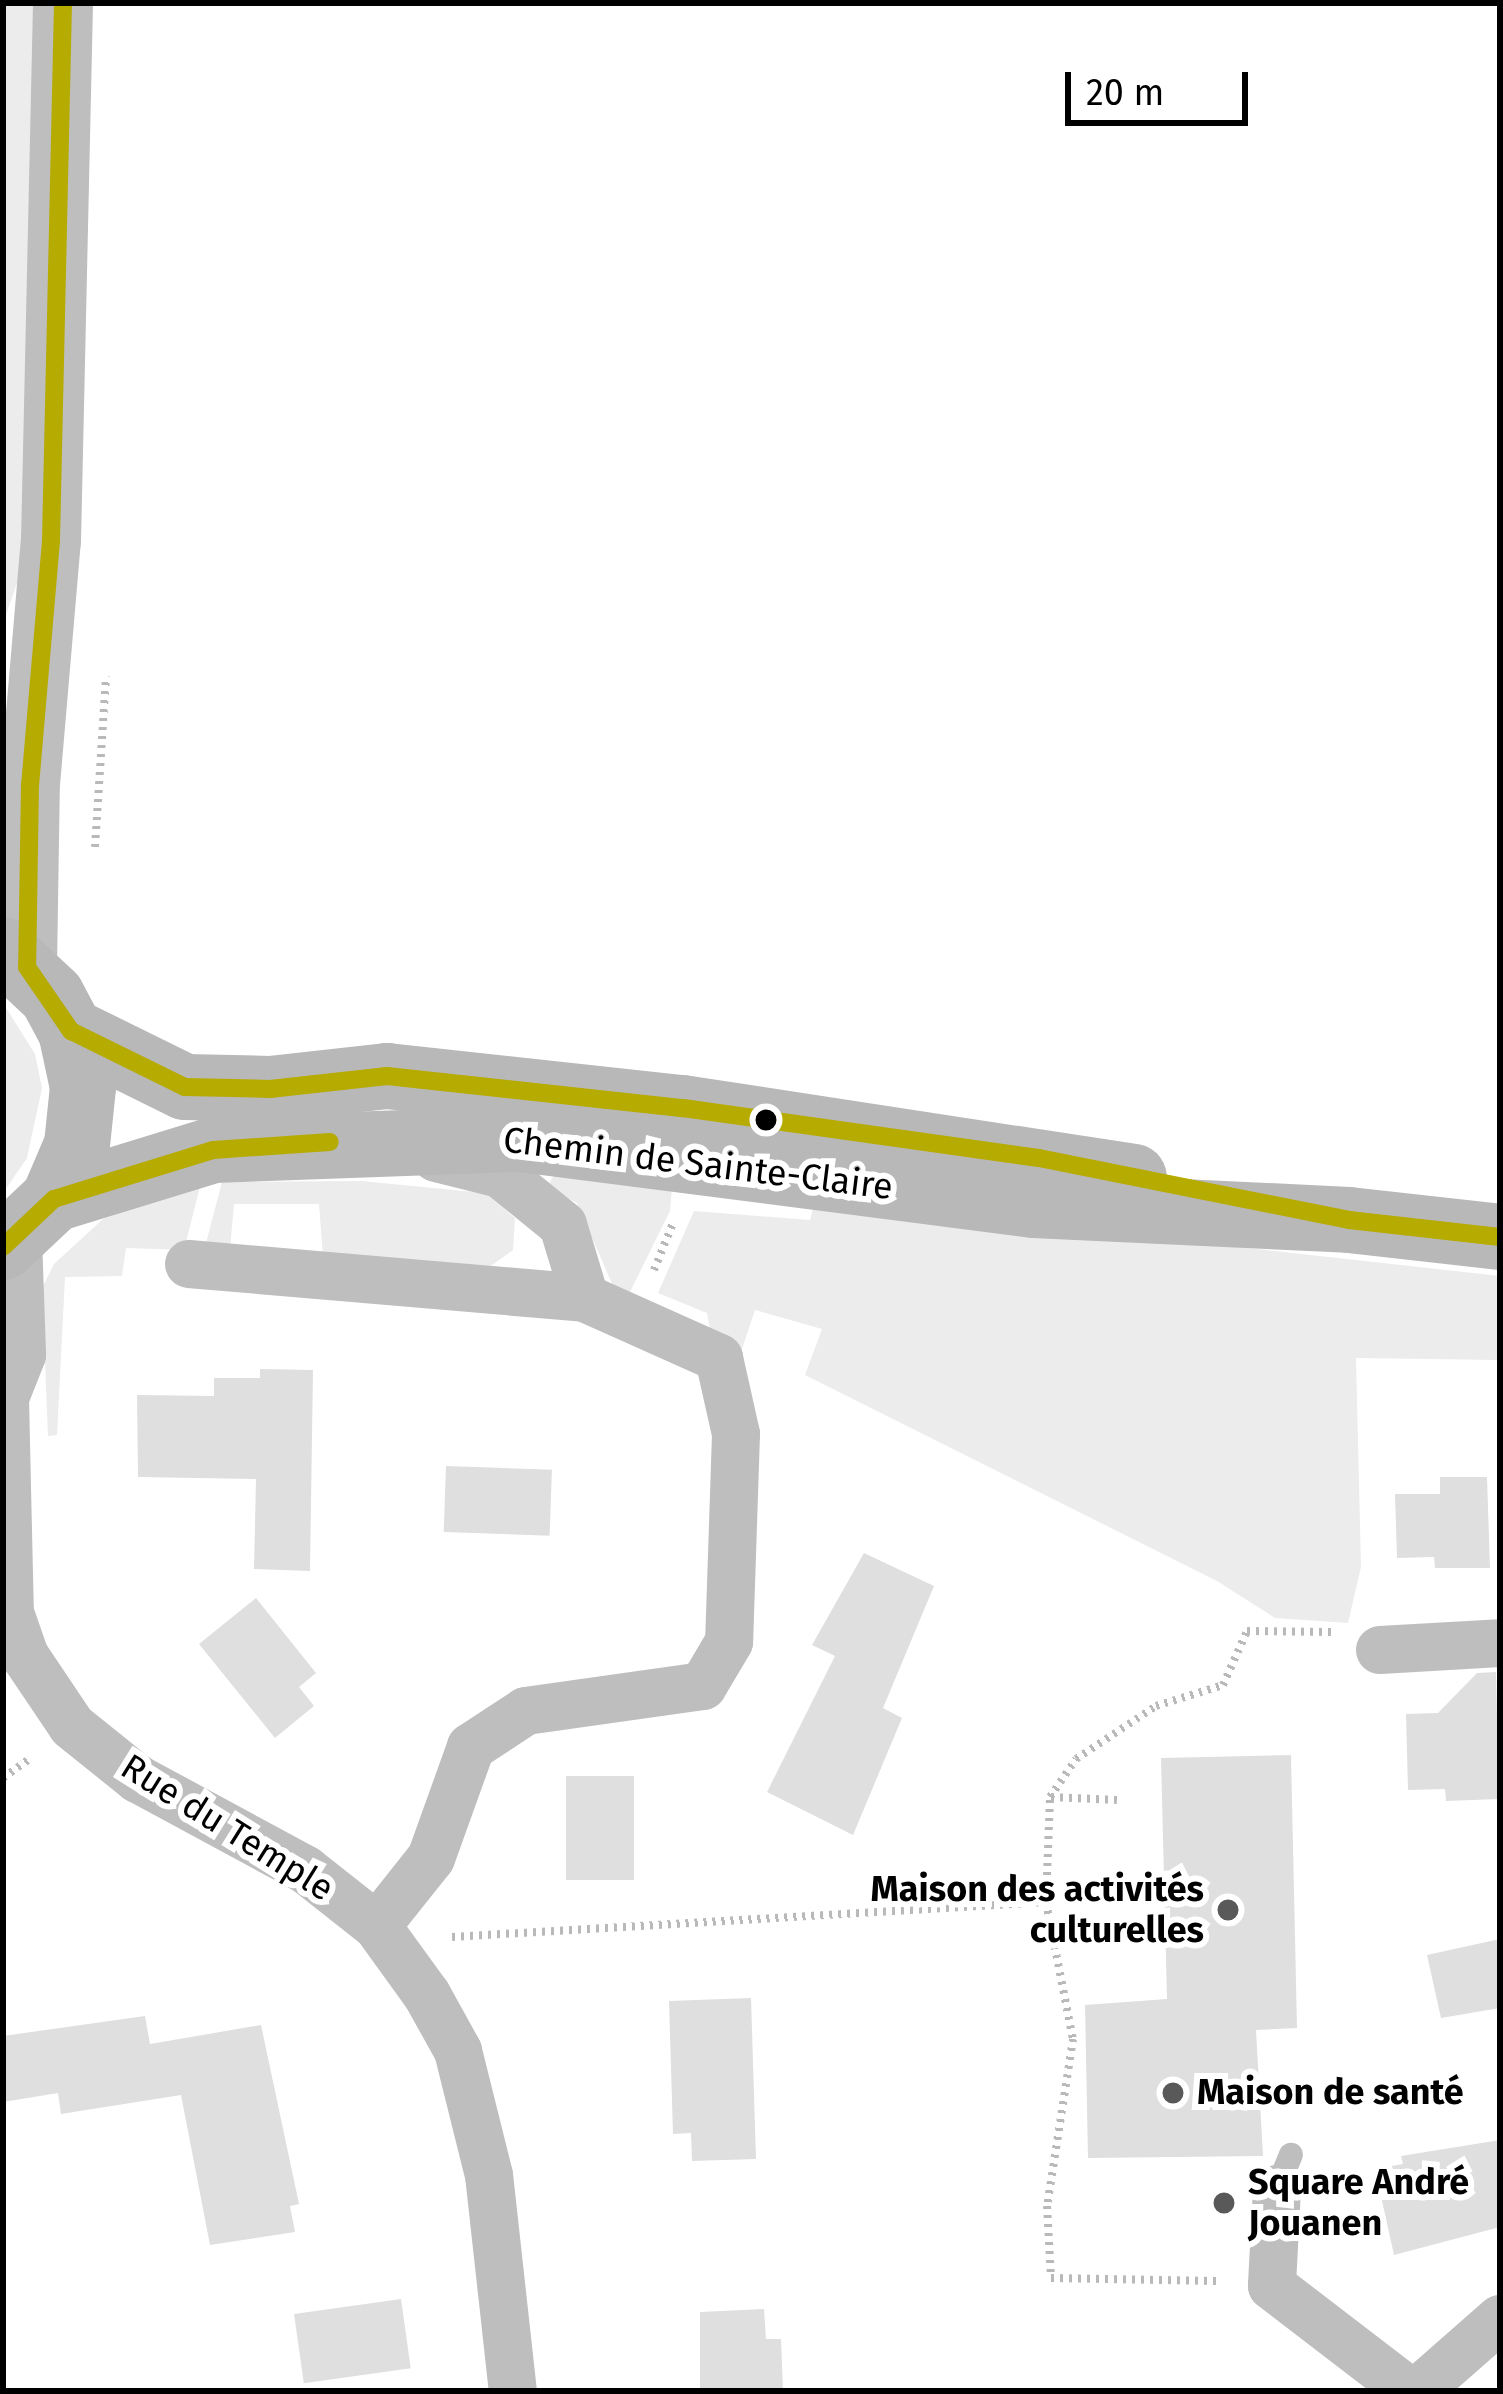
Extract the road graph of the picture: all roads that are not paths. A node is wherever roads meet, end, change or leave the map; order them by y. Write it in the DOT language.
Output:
graph roads {
  1 [pos="63,3"];
  2 [pos="17,799"];
  3 [pos="15,958"];
  4 [pos="70,1031"];
  5 [pos="362,1140"];
  6 [pos="1349,1220"];
  7 [pos="25,1228"];
  8 [pos="1500,1237"];
  9 [pos="189,1264"];
  10 [pos="585,1298"];
  11 [pos="4,1397"];
  12 [pos="1500,1643"];
  13 [pos="1380,1650"];
  14 [pos="383,1934"];
  15 [pos="1284,2172"];
  16 [pos="1500,2319"];
  17 [pos="514,2391"];
  18 [pos="1414,2391"];
  1 -- 2 [label="street"];
  2 -- 3 [label="street"];
  3 -- 4 [label="main road"];
  4 -- 6 [label="main road, Chemin de Sainte-Claire"];
  4 -- 7 [label="main road"];
  5 -- 6 [label="main road, Chemin de Sainte-Claire"];
  5 -- 7 [label="main road, Chemin de Sainte-Claire"];
  5 -- 10 [label="street"];
  6 -- 8 [label="main road, Chemin de Sainte-Claire"];
  7 -- 11 [label="street, Rue du Temple"];
  9 -- 10 [label="street"];
  10 -- 14 [label="street"];
  11 -- 14 [label="street, Rue du Temple"];
  12 -- 13 [label="street"];
  14 -- 17 [label="street, Rue du Temple"];
  15 -- 18 [label="street"];
  16 -- 18 [label="street"];
}
